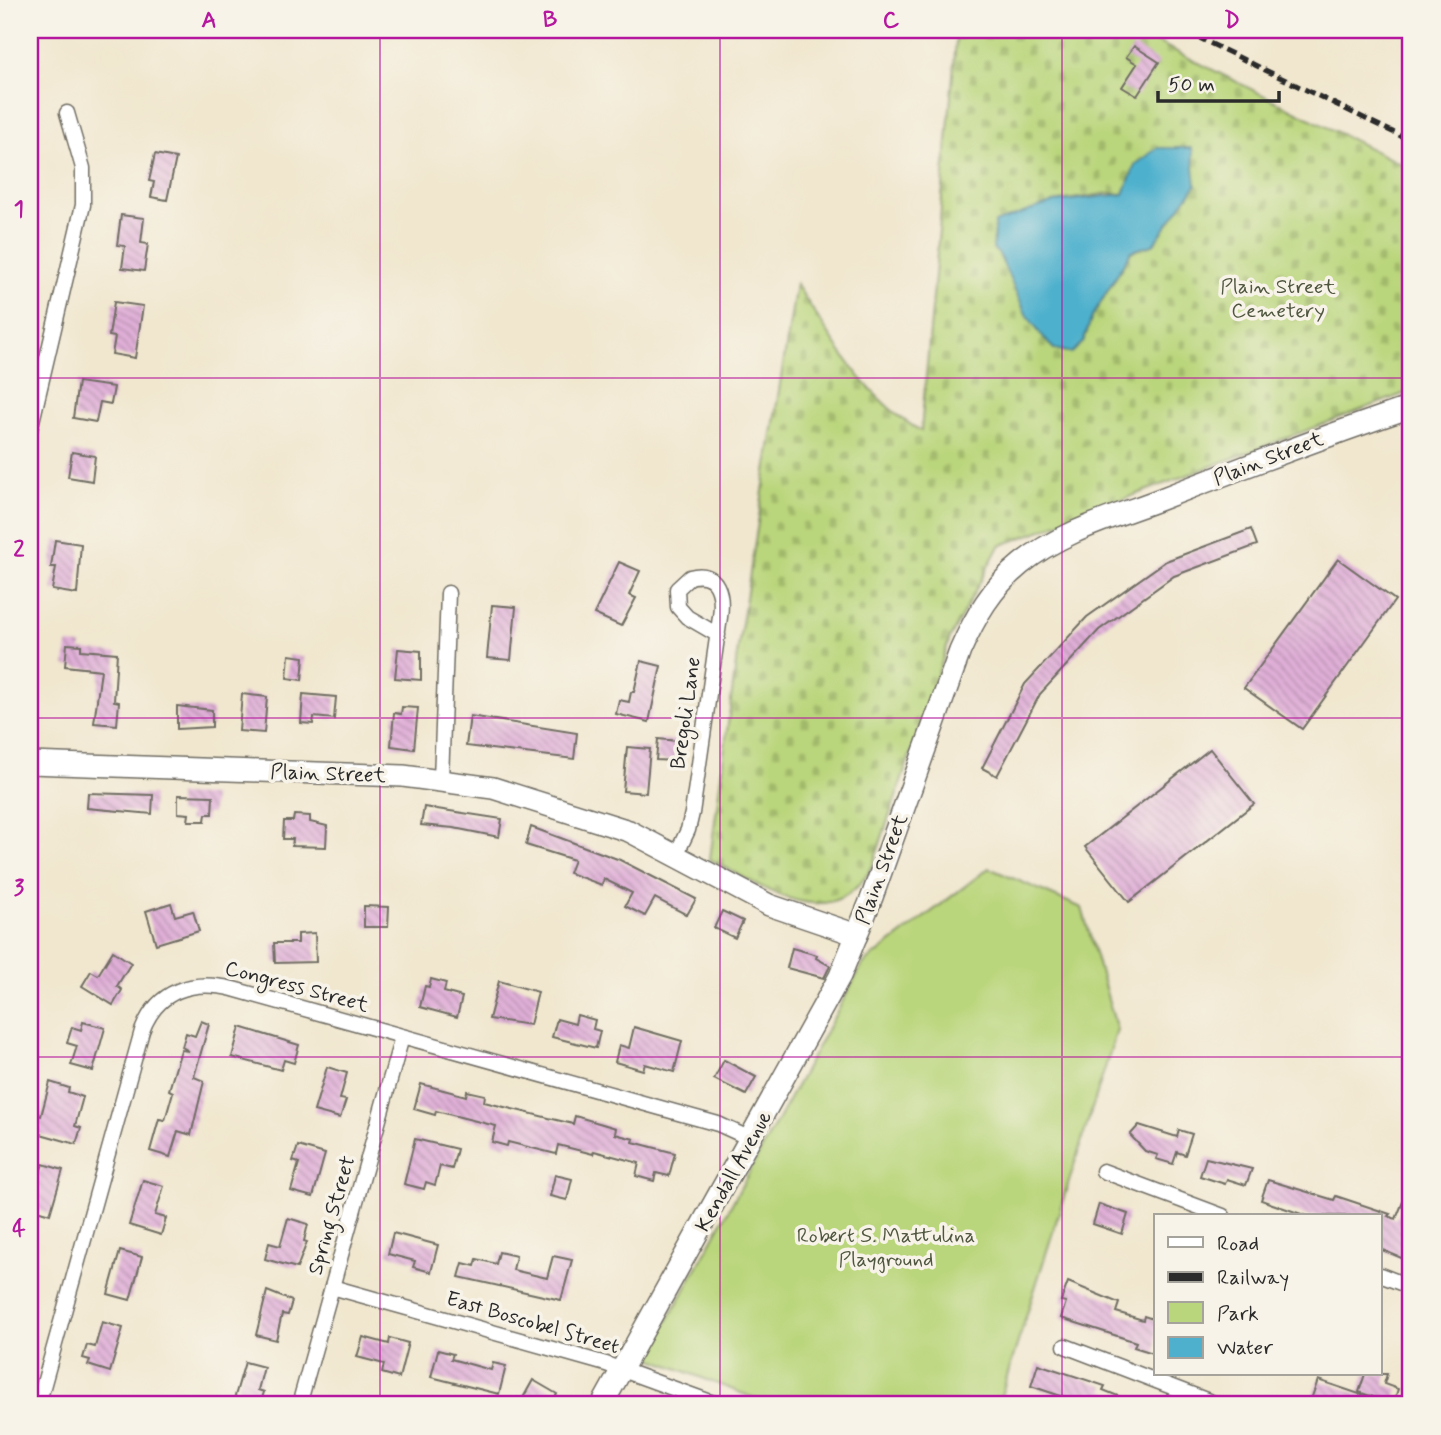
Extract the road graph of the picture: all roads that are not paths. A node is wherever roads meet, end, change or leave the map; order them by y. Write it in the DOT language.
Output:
graph roads {
  1 [pos="67,113"];
  2 [pos="1411,407"];
  3 [pos="30,430"];
  4 [pos="448,593"];
  5 [pos="718,635"];
  6 [pos="30,763"];
  7 [pos="441,779"];
  8 [pos="676,855"];
  9 [pos="858,934"];
  10 [pos="402,1037"];
  11 [pos="751,1139"];
  12 [pos="1103,1171"];
  13 [pos="1218,1214"];
  14 [pos="1382,1276"];
  15 [pos="332,1287"];
  16 [pos="1411,1287"];
  17 [pos="1065,1346"];
  18 [pos="623,1369"];
  19 [pos="38,1405"];
  20 [pos="299,1405"];
  21 [pos="602,1405"];
  22 [pos="719,1405"];
  23 [pos="1219,1405"];
  1 -- 3 [label="street"];
  2 -- 9 [label="street, Plain Street"];
  4 -- 7 [label="street"];
  5 -- 5 [label="street, Bregoli Lane"];
  5 -- 8 [label="street, Bregoli Lane"];
  6 -- 7 [label="street, Plain Street"];
  7 -- 8 [label="street, Plain Street"];
  8 -- 9 [label="street, Plain Street"];
  9 -- 11 [label="street, Kendall Avenue"];
  10 -- 11 [label="street, Congress Street"];
  10 -- 15 [label="street, Spring Street"];
  10 -- 19 [label="street, Congress Street"];
  11 -- 18 [label="street, Kendall Avenue"];
  12 -- 13 [label="street"];
  14 -- 16 [label="street"];
  15 -- 18 [label="street, East Boscobel Street"];
  15 -- 20 [label="street, Spring Street"];
  17 -- 23 [label="street"];
  18 -- 21 [label="street, Kendall Avenue"];
  18 -- 22 [label="street, East Boscobel Street"];
}
